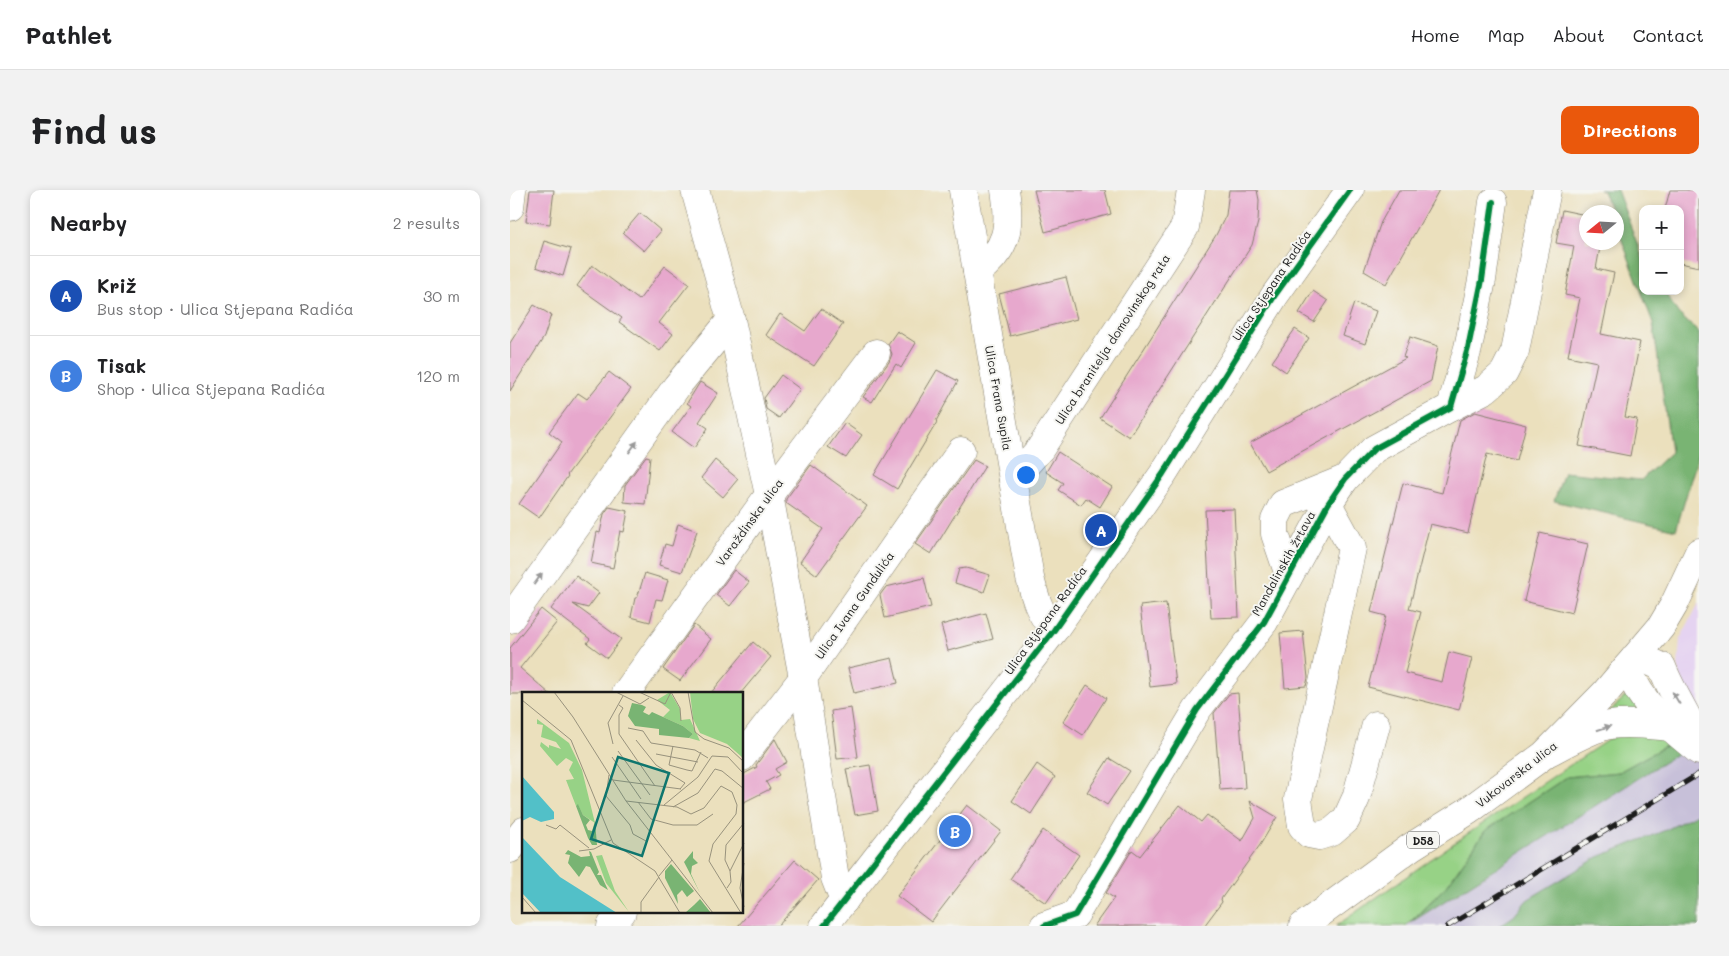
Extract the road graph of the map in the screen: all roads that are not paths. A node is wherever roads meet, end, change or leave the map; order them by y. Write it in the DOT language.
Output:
graph roads {
  1 [pos="512,190"];
  2 [pos="696,190"];
  3 [pos="963,190"];
  4 [pos="1191,190"];
  5 [pos="1350,190"];
  6 [pos="1547,190"];
  7 [pos="1009,195"];
  8 [pos="1493,202"];
  9 [pos="510,206"];
  10 [pos="977,272"];
  11 [pos="731,320"];
  12 [pos="876,353"];
  13 [pos="1451,407"];
  14 [pos="961,451"];
  15 [pos="1013,479"];
  16 [pos="1346,479"];
  17 [pos="769,495"];
  18 [pos="1328,504"];
  19 [pos="1699,552"];
  20 [pos="1289,576"];
  21 [pos="510,618"];
  22 [pos="1054,630"];
  23 [pos="1631,662"];
  24 [pos="804,678"];
  25 [pos="627,692"];
  26 [pos="1376,725"];
  27 [pos="1669,727"];
  28 [pos="1699,741"];
  29 [pos="1699,751"];
  30 [pos="744,754"];
  31 [pos="1544,755"];
  32 [pos="522,834"];
  33 [pos="510,849"];
  34 [pos="844,901"];
  35 [pos="620,914"];
  36 [pos="1075,920"];
  37 [pos="611,926"];
  38 [pos="824,926"];
  39 [pos="1044,926"];
  40 [pos="1303,926"];
  1 -- 9 [label="street"];
  2 -- 11 [label="street"];
  3 -- 10 [label="street, Ulica Frana Supila"];
  4 -- 15 [label="street, Ulica branitelja domovinskog rata"];
  5 -- 22 [label="street, Ulica Stjepana Radića"];
  6 -- 13 [label="street, Mandalinskih žrtava"];
  7 -- 10 [label="street"];
  8 -- 13 [label="street"];
  10 -- 15 [label="street, Ulica Frana Supila"];
  11 -- 17 [label="street"];
  21 -- 11 [label="street, one-way"];
  12 -- 17 [label="street, Varaždinska ulica"];
  13 -- 16 [label="street, Mandalinskih žrtava"];
  14 -- 24 [label="street, Ulica Ivana Gundulića"];
  15 -- 22 [label="street, Ulica Frana Supila"];
  16 -- 18 [label="street, Mandalinskih žrtava"];
  16 -- 20 [label="street"];
  17 -- 24 [label="street"];
  17 -- 25 [label="street, Varaždinska ulica"];
  18 -- 20 [label="street, Mandalinskih žrtava"];
  18 -- 26 [label="street"];
  19 -- 23 [label="street, Vukovarska ulica / D58"];
  20 -- 36 [label="street, Mandalinskih žrtava"];
  22 -- 34 [label="street, Ulica Stjepana Radića"];
  23 -- 27 [label="street"];
  28 -- 23 [label="street, one-way"];
  23 -- 31 [label="street, Vukovarska ulica / D58"];
  24 -- 30 [label="street, Ulica Ivana Gundulića"];
  24 -- 34 [label="street"];
  27 -- 29 [label="street"];
  31 -- 27 [label="street, one-way"];
  31 -- 40 [label="street, Vukovarska ulica / D58"];
  32 -- 33 [label="street"];
  34 -- 38 [label="street, Ulica Stjepana Radića"];
  35 -- 37 [label="street"];
  36 -- 39 [label="street, Mandalinskih žrtava"];
}
